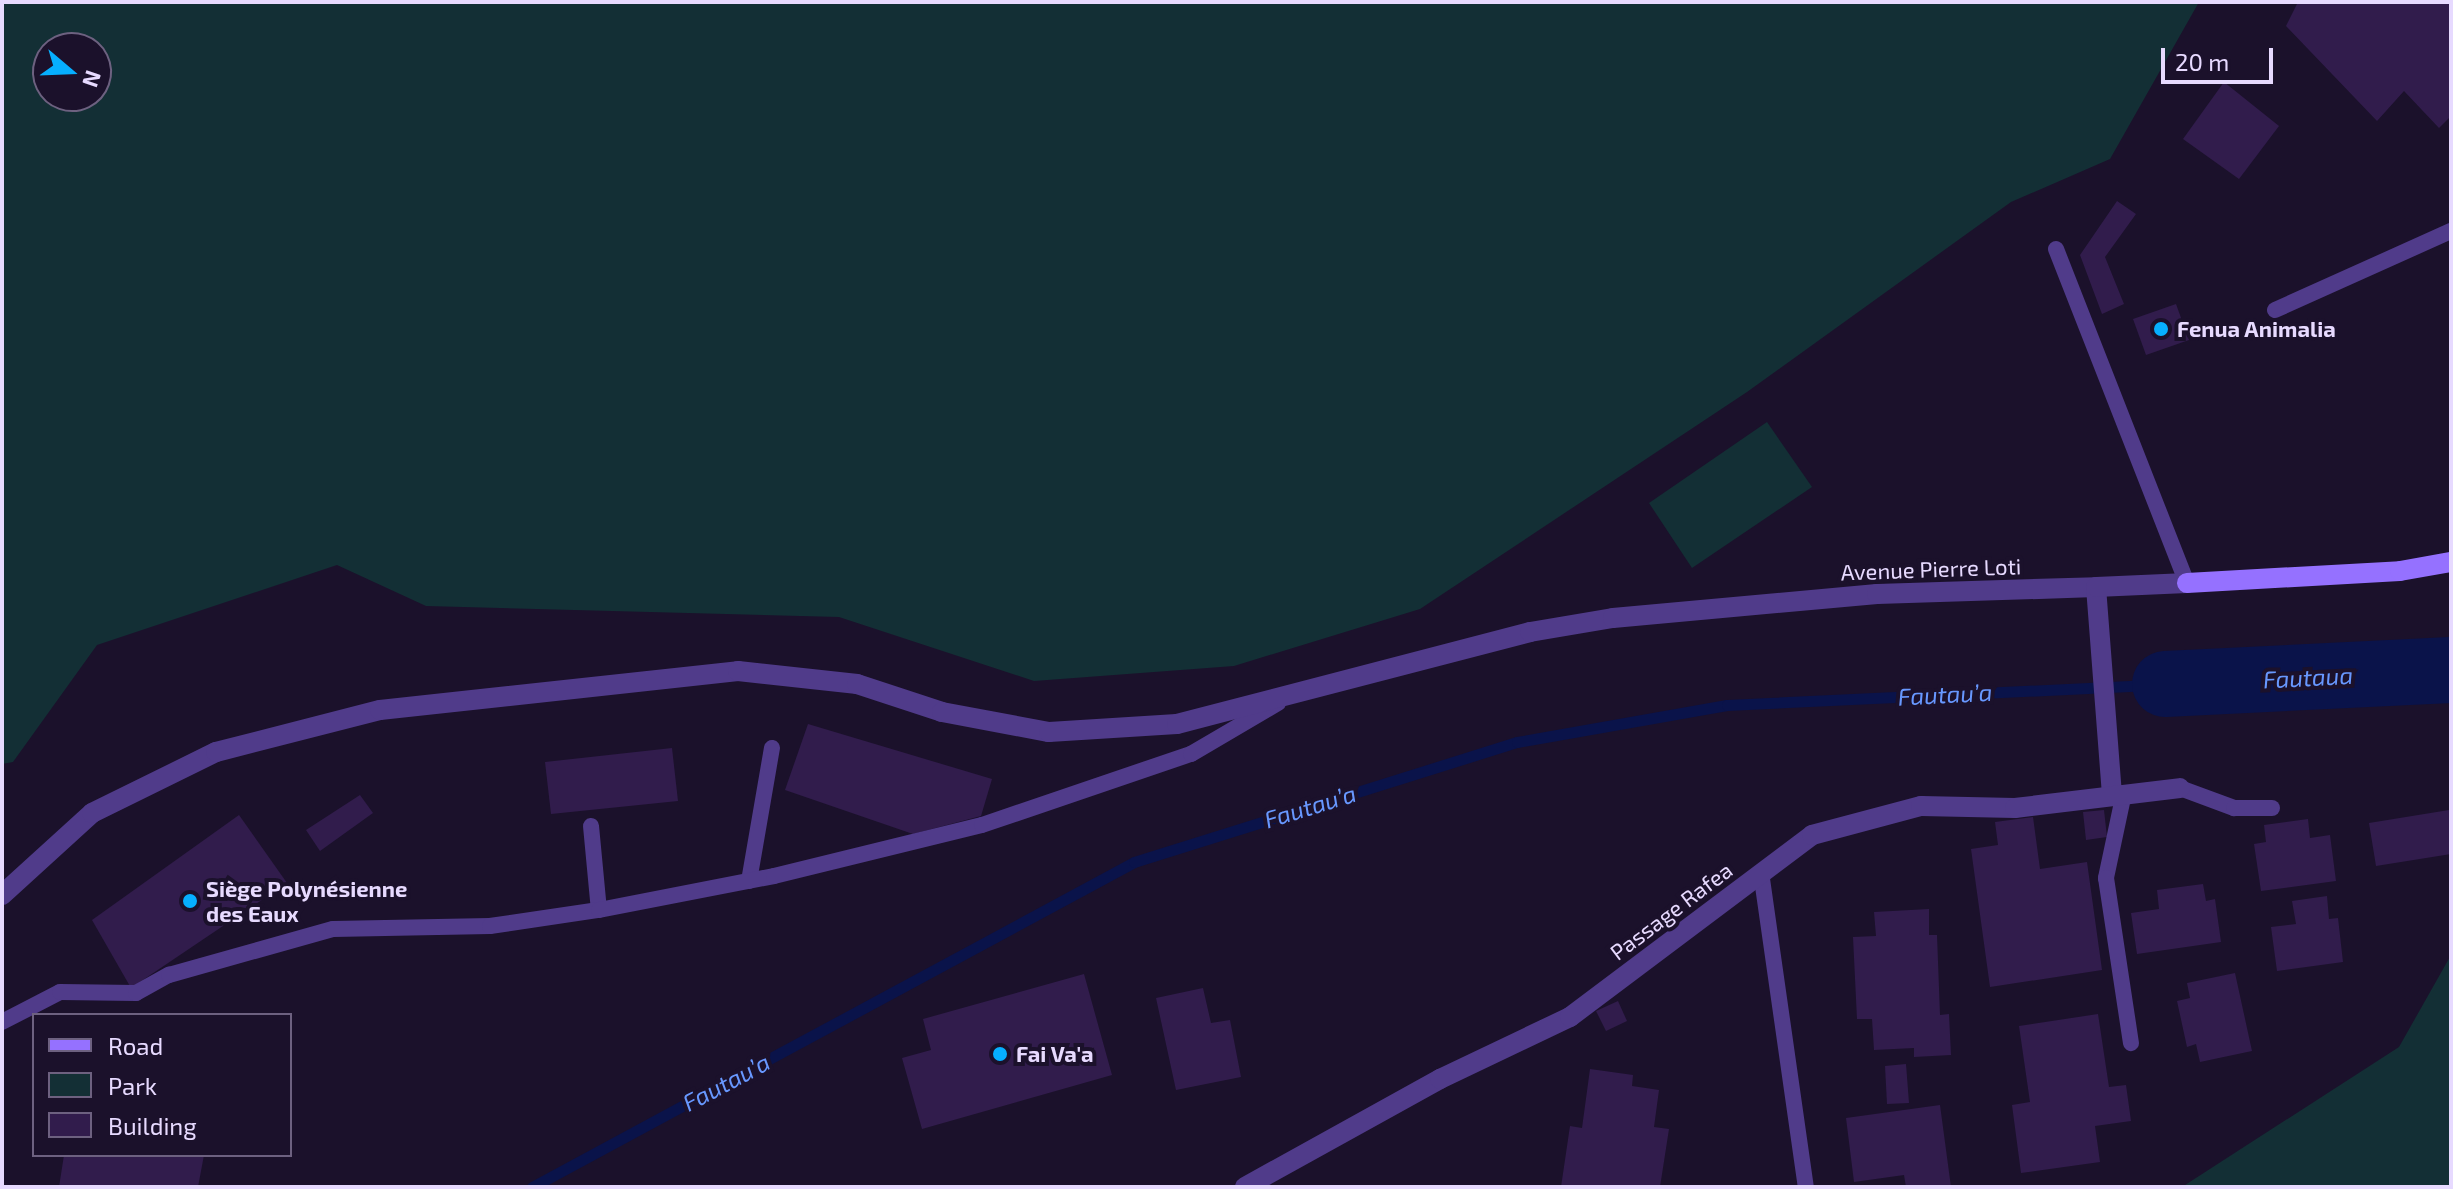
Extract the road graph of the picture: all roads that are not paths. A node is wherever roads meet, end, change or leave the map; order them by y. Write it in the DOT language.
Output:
graph roads {
  1 [pos="2451,231"];
  2 [pos="2056,249"];
  3 [pos="2275,310"];
  4 [pos="2451,562"];
  5 [pos="2187,583"];
  6 [pos="2096,587"];
  7 [pos="1288,697"];
  8 [pos="772,748"];
  9 [pos="2180,788"];
  10 [pos="2118,794"];
  11 [pos="2272,808"];
  12 [pos="591,826"];
  13 [pos="1761,872"];
  14 [pos="749,881"];
  15 [pos="2,895"];
  16 [pos="599,910"];
  17 [pos="2,1022"];
  18 [pos="2131,1043"];
  19 [pos="1245,1187"];
  20 [pos="1806,1187"];
  1 -- 3 [label="lane"];
  2 -- 5 [label="lane"];
  4 -- 5 [label="main road, Avenue Pierre Loti"];
  5 -- 6 [label="street, Avenue Pierre Loti"];
  6 -- 7 [label="street, Avenue Pierre Loti"];
  6 -- 10 [label="street"];
  7 -- 14 [label="lane"];
  7 -- 15 [label="street, Avenue Pierre Loti"];
  8 -- 14 [label="lane"];
  9 -- 10 [label="street, Passage Rafea"];
  9 -- 11 [label="lane"];
  10 -- 13 [label="street, Passage Rafea"];
  10 -- 18 [label="lane"];
  12 -- 16 [label="lane"];
  13 -- 19 [label="street, Passage Rafea"];
  13 -- 20 [label="lane"];
  14 -- 16 [label="lane"];
  16 -- 17 [label="lane"];
}
